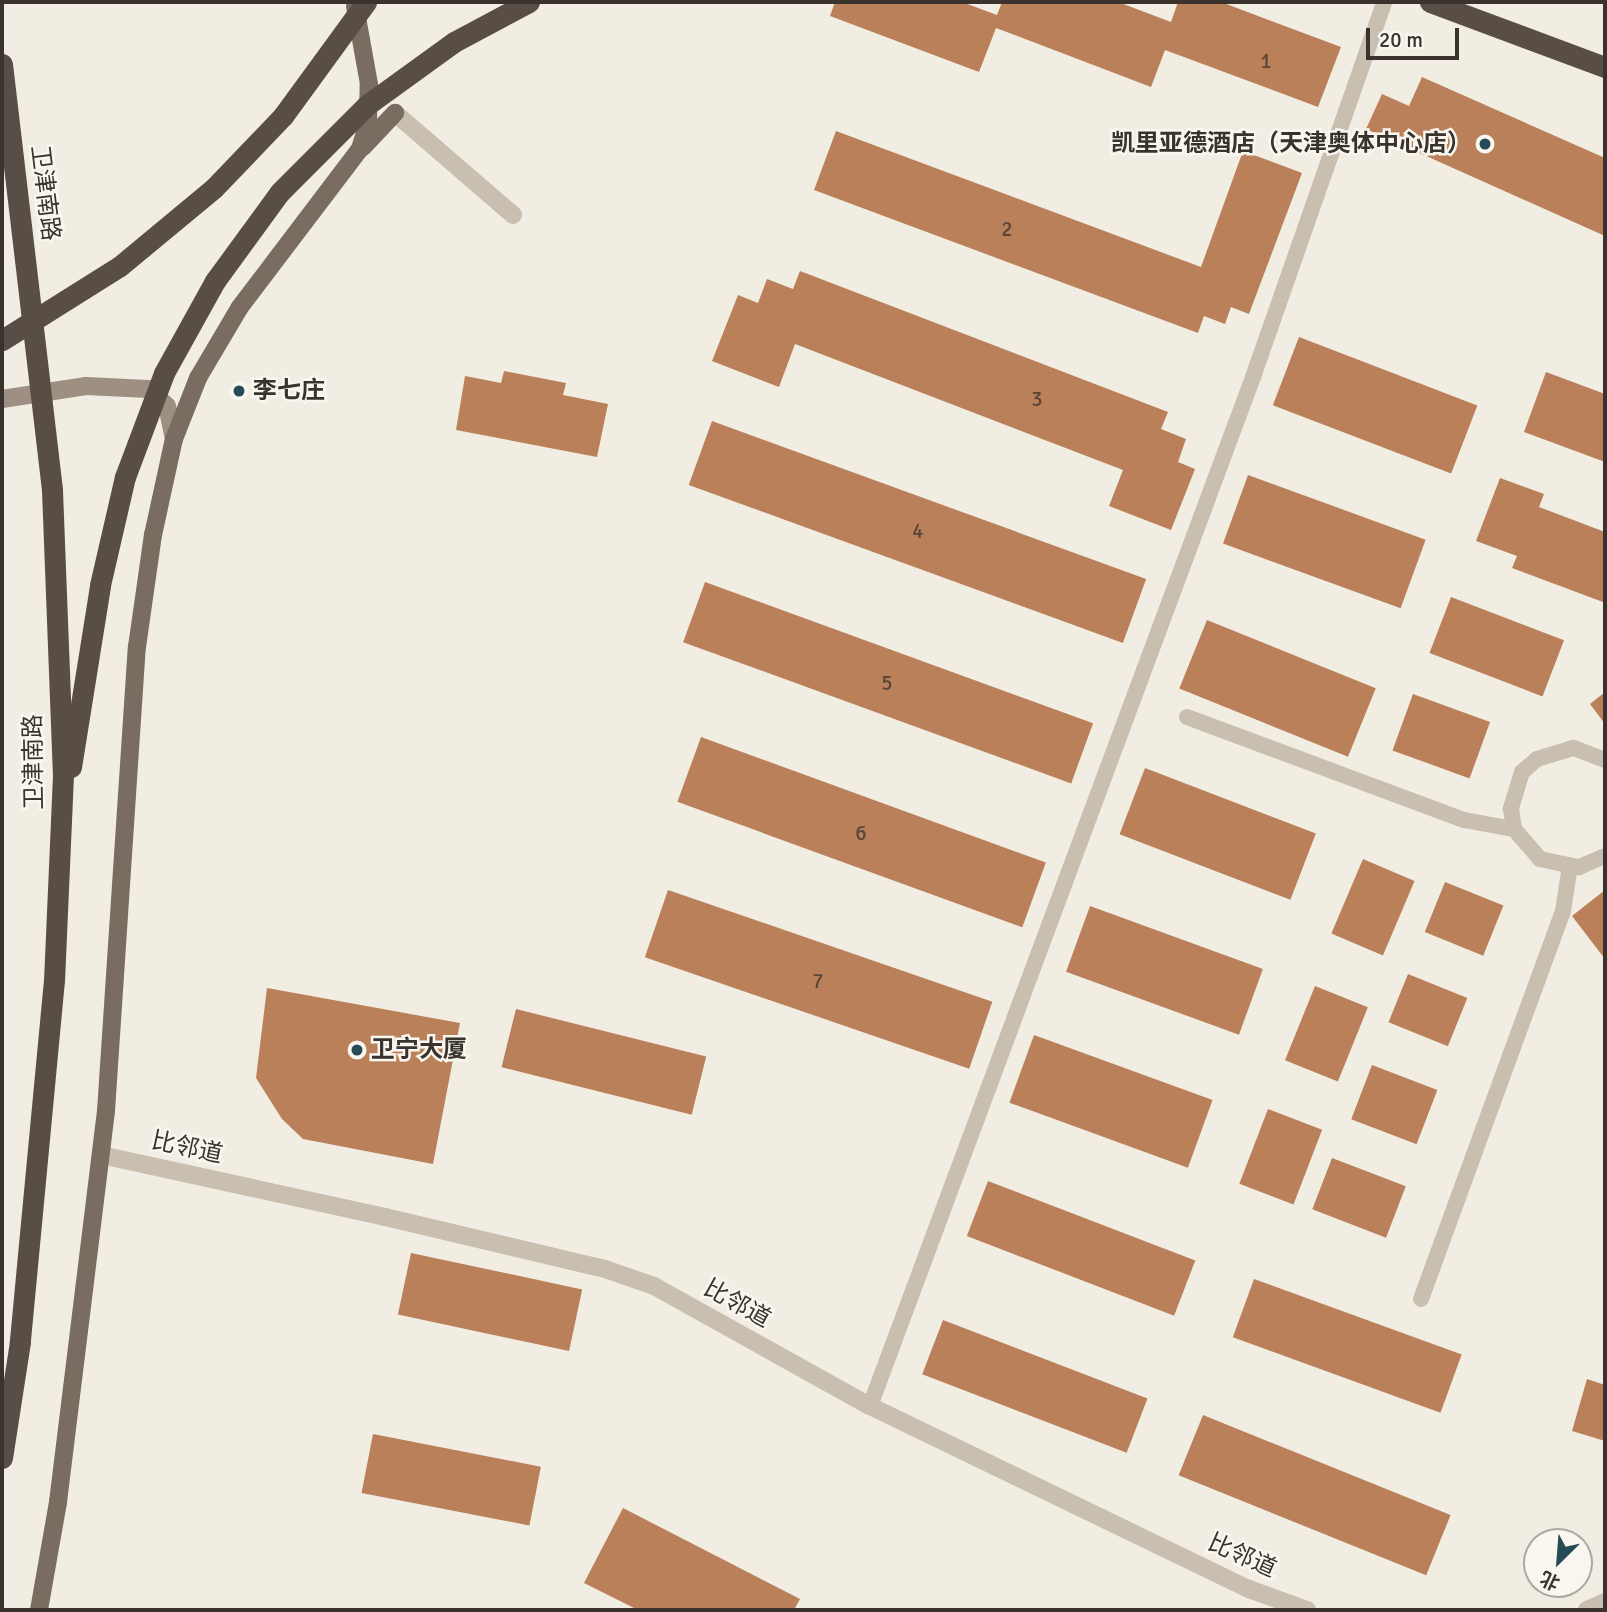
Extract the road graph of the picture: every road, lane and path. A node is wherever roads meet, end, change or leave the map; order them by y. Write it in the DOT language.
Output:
graph roads {
  1 [pos="354,2"];
  2 [pos="366,2"];
  3 [pos="529,2"];
  4 [pos="1384,2"];
  5 [pos="1430,2"];
  6 [pos="2,64"];
  7 [pos="1605,67"];
  8 [pos="395,113"];
  9 [pos="360,149"];
  10 [pos="513,215"];
  11 [pos="2,340"];
  12 [pos="2,399"];
  13 [pos="174,439"];
  14 [pos="1186,717"];
  15 [pos="1605,760"];
  16 [pos="62,810"];
  17 [pos="1514,829"];
  18 [pos="1605,856"];
  19 [pos="1570,866"];
  20 [pos="101,1155"];
  21 [pos="1421,1299"];
  22 [pos="870,1406"];
  23 [pos="2,1458"];
  24 [pos="1605,1602"];
  25 [pos="39,1610"];
  26 [pos="1307,1610"];
  27 [pos="1587,1610"];
  1 -- 9 [label="main road"];
  2 -- 11 [label="highway, bridge"];
  3 -- 16 [label="highway, bridge"];
  4 -- 22 [label="lane"];
  5 -- 7 [label="highway"];
  6 -- 16 [label="highway, 卫津南路, bridge"];
  8 -- 9 [label="main road"];
  8 -- 10 [label="street"];
  9 -- 13 [label="main road"];
  12 -- 13 [label="main road"];
  13 -- 20 [label="main road"];
  14 -- 17 [label="lane"];
  15 -- 17 [label="lane"];
  16 -- 23 [label="highway, 卫津南路, bridge"];
  17 -- 19 [label="lane"];
  18 -- 19 [label="lane"];
  19 -- 21 [label="lane"];
  20 -- 22 [label="street, 比邻道"];
  20 -- 25 [label="main road"];
  22 -- 26 [label="street, 比邻道"];
  24 -- 27 [label="street"];
}
